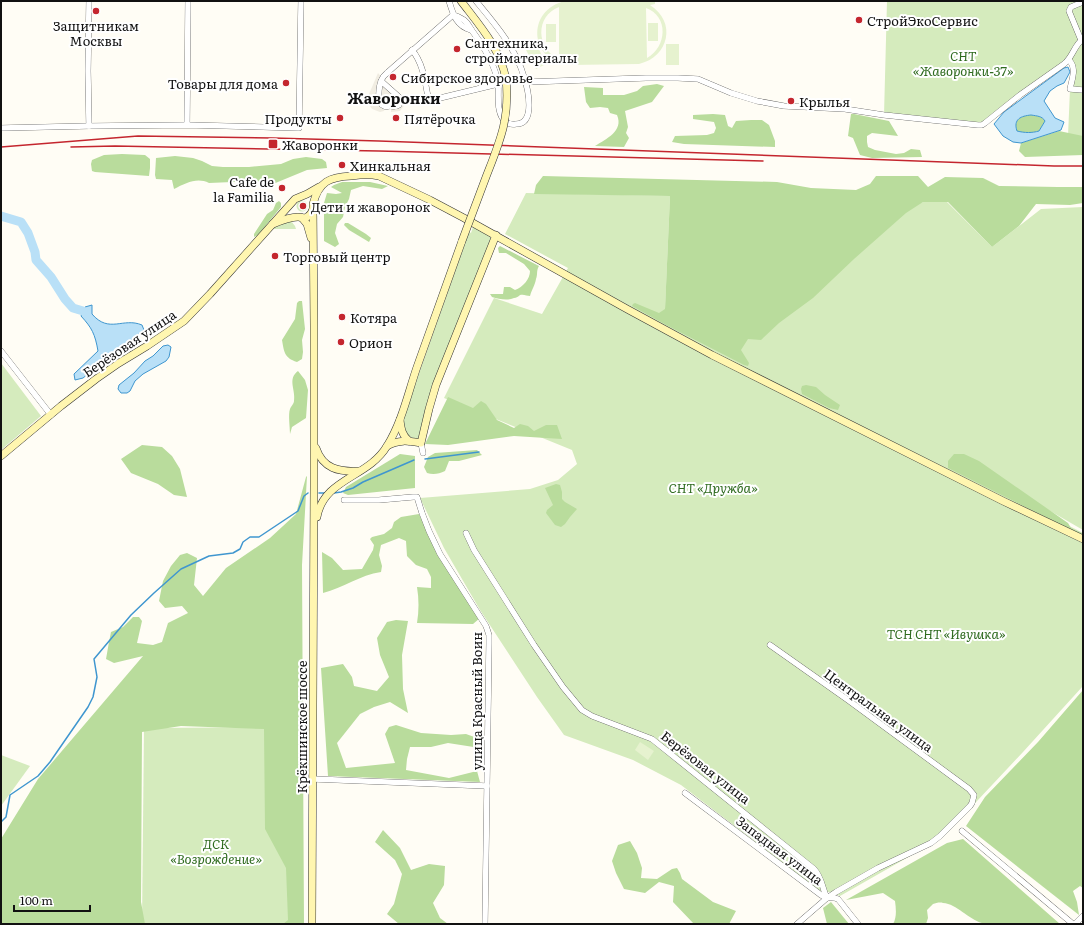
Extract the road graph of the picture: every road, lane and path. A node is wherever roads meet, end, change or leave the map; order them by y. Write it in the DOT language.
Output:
graph roads {
  1 [pos="89,1"];
  2 [pos="188,1"];
  3 [pos="301,1"];
  4 [pos="449,1"];
  5 [pos="461,1"];
  6 [pos="476,1"];
  7 [pos="1083,2"];
  8 [pos="453,15"];
  9 [pos="1082,39"];
  10 [pos="412,50"];
  11 [pos="1068,60"];
  12 [pos="381,81"];
  13 [pos="526,82"];
  14 [pos="498,84"];
  15 [pos="1083,90"];
  16 [pos="187,125"];
  17 [pos="90,126"];
  18 [pos="1,128"];
  19 [pos="323,184"];
  20 [pos="302,196"];
  21 [pos="293,202"];
  22 [pos="313,206"];
  23 [pos="300,218"];
  24 [pos="271,225"];
  25 [pos="496,235"];
  26 [pos="314,247"];
  27 [pos="1,351"];
  28 [pos="51,415"];
  29 [pos="400,418"];
  30 [pos="409,441"];
  31 [pos="314,442"];
  32 [pos="422,443"];
  33 [pos="387,446"];
  34 [pos="424,453"];
  35 [pos="1,456"];
  36 [pos="361,471"];
  37 [pos="344,500"];
  38 [pos="314,531"];
  39 [pos="466,533"];
  40 [pos="1083,539"];
  41 [pos="770,645"];
  42 [pos="314,779"];
  43 [pos="487,786"];
  44 [pos="685,793"];
  45 [pos="962,831"];
  46 [pos="827,898"];
  47 [pos="1083,916"];
  48 [pos="312,924"];
  49 [pos="485,924"];
  50 [pos="797,924"];
  51 [pos="858,924"];
  52 [pos="1074,924"];
  1 -- 17 [label="street"];
  2 -- 16 [label="street"];
  3 -- 16 [label="street"];
  4 -- 8 [label="street"];
  5 -- 29 [label="street, bridge"];
  6 -- 13 [label="street"];
  7 -- 9 [label="street"];
  8 -- 10 [label="street"];
  8 -- 14 [label="street"];
  9 -- 11 [label="street"];
  10 -- 12 [label="street"];
  10 -- 14 [label="street"];
  11 -- 13 [label="street"];
  11 -- 15 [label="street"];
  12 -- 12 [label="street"];
  13 -- 14 [label="street"];
  16 -- 17 [label="street"];
  17 -- 18 [label="street"];
  19 -- 20 [label="street"];
  19 -- 22 [label="street"];
  19 -- 25 [label="street"];
  20 -- 21 [label="street"];
  20 -- 22 [label="street"];
  21 -- 23 [label="street"];
  21 -- 24 [label="street, Берёзовая улица"];
  22 -- 23 [label="street"];
  22 -- 26 [label="street"];
  23 -- 24 [label="street"];
  23 -- 26 [label="street"];
  24 -- 28 [label="street, Берёзовая улица"];
  25 -- 32 [label="street"];
  25 -- 40 [label="street"];
  26 -- 31 [label="street"];
  27 -- 28 [label="street"];
  28 -- 35 [label="street, Берёзовая улица"];
  29 -- 30 [label="street"];
  29 -- 33 [label="street"];
  30 -- 32 [label="street"];
  30 -- 33 [label="street"];
  31 -- 36 [label="street"];
  31 -- 38 [label="street"];
  32 -- 34 [label="street"];
  33 -- 36 [label="street"];
  36 -- 38 [label="street"];
  37 -- 43 [label="street, улица Красный Воин"];
  38 -- 42 [label="street, Крёкшинское шоссе"];
  39 -- 46 [label="street, Берёзовая улица"];
  41 -- 46 [label="street, Центральная улица"];
  42 -- 43 [label="street"];
  42 -- 48 [label="street, Крёкшинское шоссе"];
  43 -- 49 [label="street, улица Красный Воин"];
  44 -- 46 [label="street, Западная улица"];
  45 -- 52 [label="street"];
  46 -- 50 [label="street"];
  46 -- 51 [label="street, Западная улица"];
  47 -- 52 [label="street"];
}
